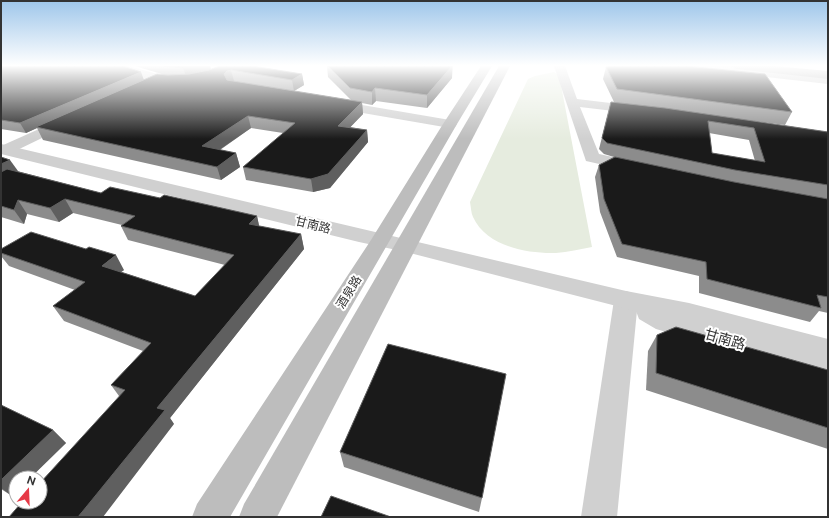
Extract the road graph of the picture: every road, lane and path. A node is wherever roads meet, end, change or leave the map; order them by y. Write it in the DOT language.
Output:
graph roads {
  1 [pos="469,90"];
  2 [pos="493,90"];
  3 [pos="569,90"];
  4 [pos="319,101"];
  5 [pos="573,102"];
  6 [pos="654,112"];
  7 [pos="79,116"];
  8 [pos="450,124"];
  9 [pos="3,149"];
  10 [pos="652,171"];
  11 [pos="393,243"];
  12 [pos="626,300"];
  13 [pos="828,350"];
  14 [pos="828,368"];
  15 [pos="210,517"];
  16 [pos="256,517"];
  17 [pos="599,517"];
  1 -- 8 [label="main road, 酒泉路"];
  2 -- 11 [label="main road, 酒泉路"];
  3 -- 5 [label="street"];
  4 -- 8 [label="street"];
  5 -- 6 [label="street"];
  5 -- 10 [label="street"];
  7 -- 9 [label="street"];
  8 -- 11 [label="main road, 酒泉路"];
  9 -- 11 [label="street, 甘南路"];
  11 -- 12 [label="street, 甘南路"];
  11 -- 15 [label="main road, 酒泉路"];
  11 -- 16 [label="main road, 酒泉路"];
  12 -- 13 [label="street, 甘南路"];
  12 -- 14 [label="street, 甘南路"];
  12 -- 17 [label="street"];
}
